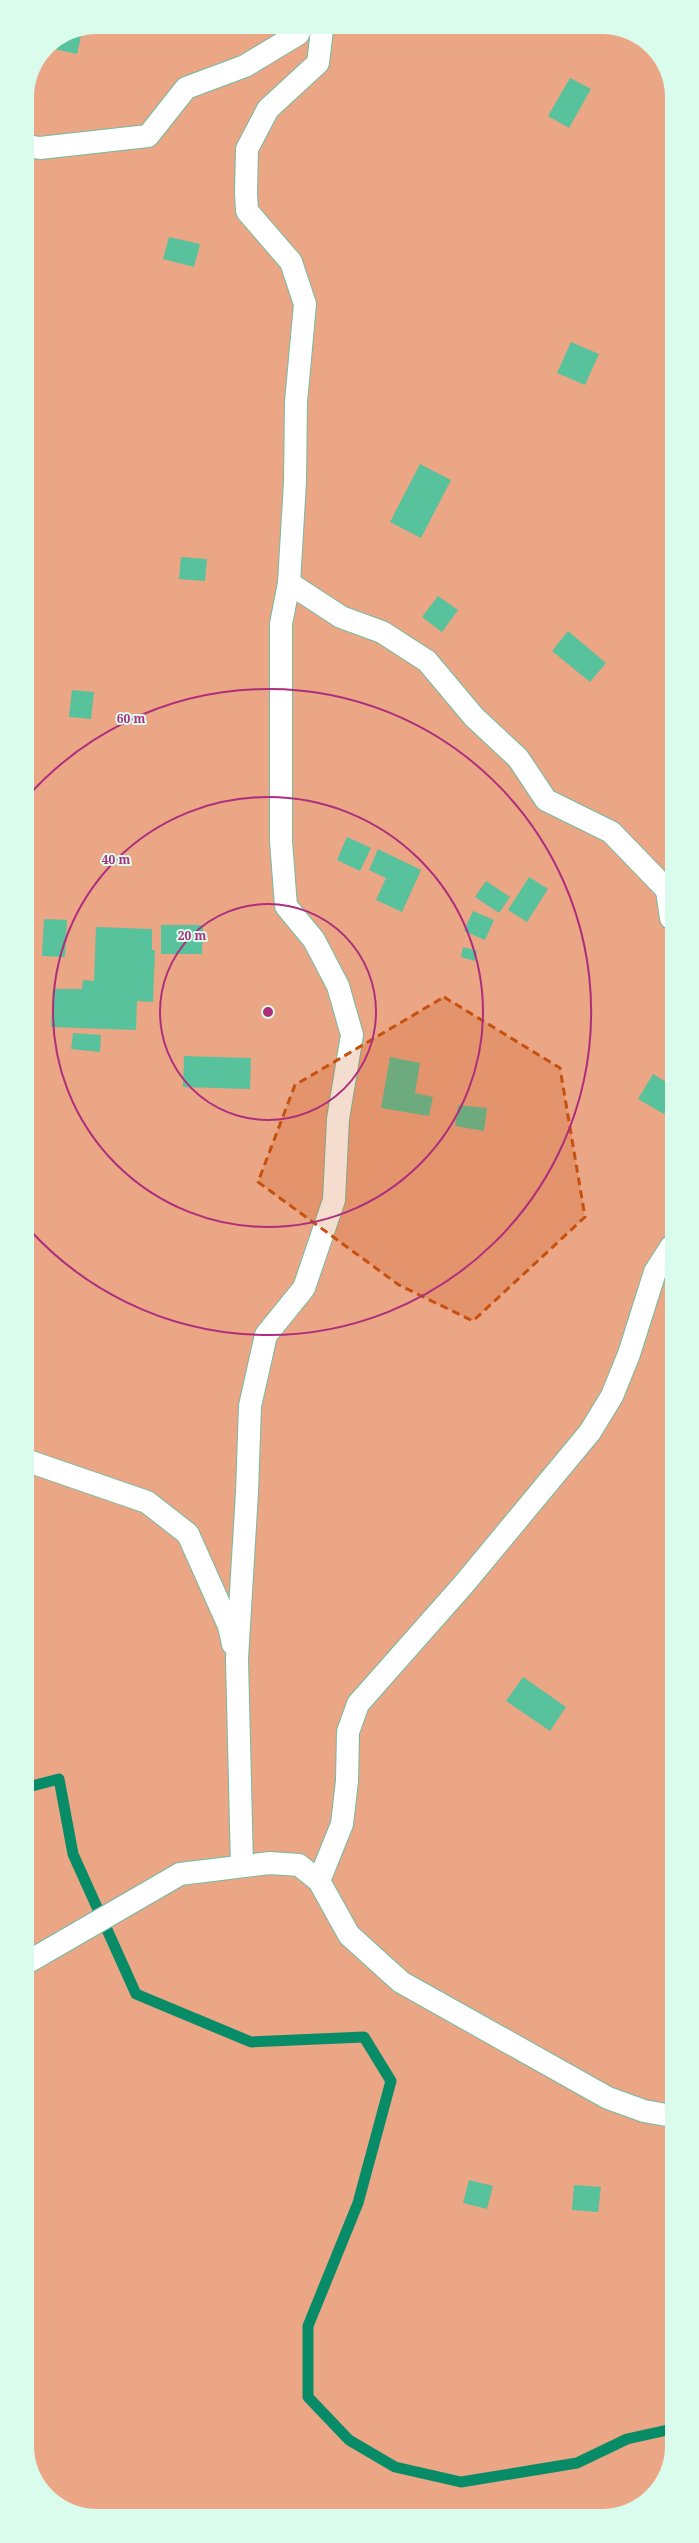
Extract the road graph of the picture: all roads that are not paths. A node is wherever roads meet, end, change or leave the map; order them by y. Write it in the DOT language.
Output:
graph roads {
  1 [pos="298,34"];
  2 [pos="322,34"];
  3 [pos="34,147"];
  4 [pos="289,582"];
  5 [pos="665,888"];
  6 [pos="665,1256"];
  7 [pos="34,1463"];
  8 [pos="237,1659"];
  9 [pos="242,1866"];
  10 [pos="319,1881"];
  11 [pos="34,1959"];
  12 [pos="665,2115"];
  1 -- 3 [label="street"];
  2 -- 4 [label="street"];
  4 -- 5 [label="street"];
  4 -- 8 [label="street"];
  6 -- 10 [label="street"];
  7 -- 8 [label="street"];
  8 -- 9 [label="street"];
  9 -- 10 [label="street"];
  9 -- 11 [label="street"];
  10 -- 12 [label="street"];
}
